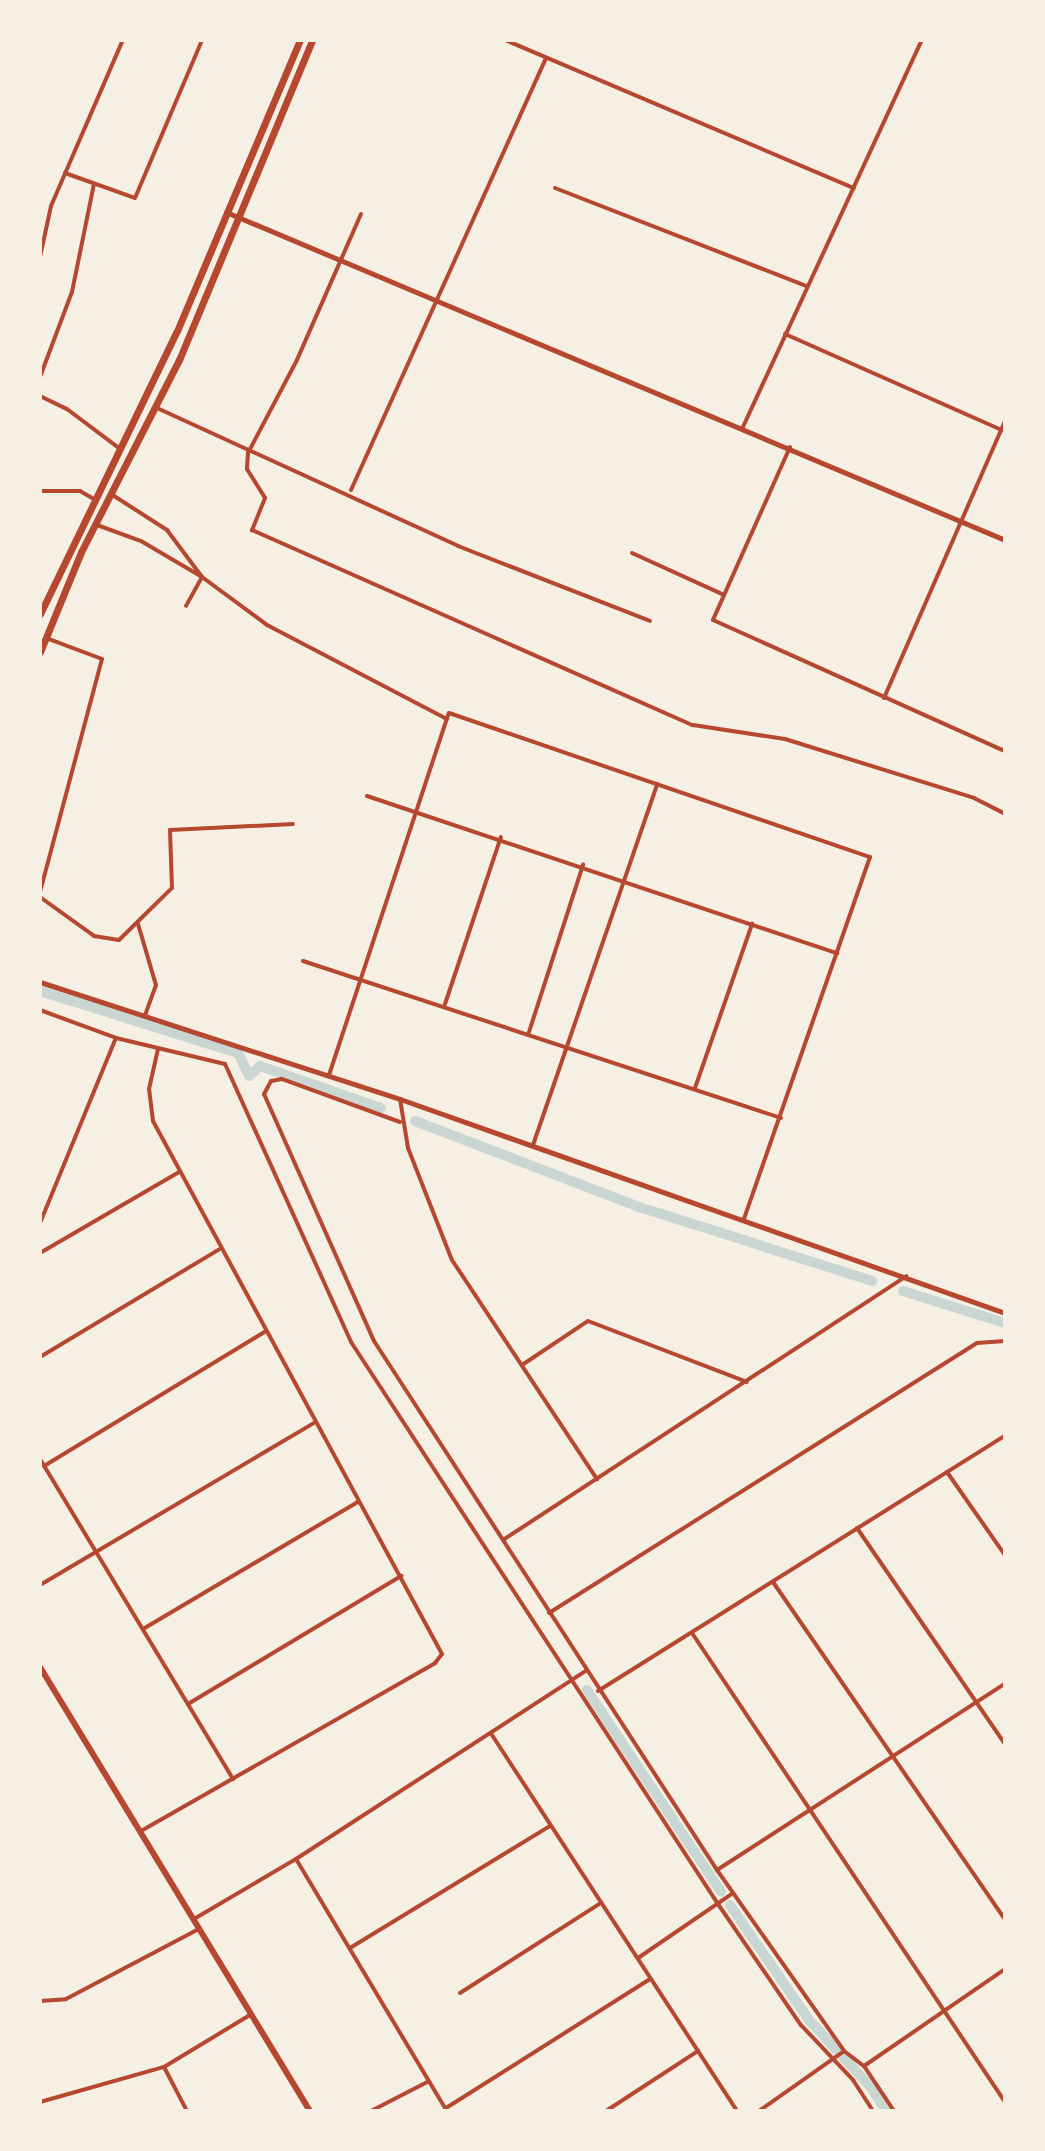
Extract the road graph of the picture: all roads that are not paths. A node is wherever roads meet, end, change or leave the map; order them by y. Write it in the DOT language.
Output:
graph roads {
  1 [pos="123,40"];
  2 [pos="202,40"];
  3 [pos="300,40"];
  4 [pos="312,40"];
  5 [pos="505,40"];
  6 [pos="922,40"];
  7 [pos="546,59"];
  8 [pos="65,173"];
  9 [pos="94,184"];
  10 [pos="555,188"];
  11 [pos="854,188"];
  12 [pos="225,212"];
  13 [pos="361,214"];
  14 [pos="238,217"];
  15 [pos="40,257"];
  16 [pos="341,258"];
  17 [pos="807,286"];
  18 [pos="437,299"];
  19 [pos="785,334"];
  20 [pos="40,377"];
  21 [pos="40,396"];
  22 [pos="157,408"];
  23 [pos="1005,421"];
  24 [pos="742,429"];
  25 [pos="1002,430"];
  26 [pos="790,447"];
  27 [pos="120,449"];
  28 [pos="248,453"];
  29 [pos="351,490"];
  30 [pos="40,491"];
  31 [pos="111,494"];
  32 [pos="92,498"];
  33 [pos="105,505"];
  34 [pos="962,523"];
  35 [pos="95,524"];
  36 [pos="1005,540"];
  37 [pos="632,553"];
  38 [pos="202,577"];
  39 [pos="724,595"];
  40 [pos="186,606"];
  41 [pos="40,614"];
  42 [pos="650,621"];
  43 [pos="45,638"];
  44 [pos="40,652"];
  45 [pos="884,698"];
  46 [pos="447,719"];
  47 [pos="1005,742"];
  48 [pos="1003,750"];
  49 [pos="657,784"];
  50 [pos="367,796"];
  51 [pos="421,811"];
  52 [pos="1005,814"];
  53 [pos="293,824"];
  54 [pos="501,837"];
  55 [pos="583,865"];
  56 [pos="624,879"];
  57 [pos="40,895"];
  58 [pos="752,923"];
  59 [pos="138,924"];
  60 [pos="837,953"];
  61 [pos="303,961"];
  62 [pos="363,979"];
  63 [pos="40,982"];
  64 [pos="445,1004"];
  65 [pos="40,1010"];
  66 [pos="145,1015"];
  67 [pos="529,1032"];
  68 [pos="116,1038"];
  69 [pos="568,1045"];
  70 [pos="158,1049"];
  71 [pos="329,1075"];
  72 [pos="695,1088"];
  73 [pos="400,1099"];
  74 [pos="781,1118"];
  75 [pos="400,1122"];
  76 [pos="532,1147"];
  77 [pos="179,1172"];
  78 [pos="744,1219"];
  79 [pos="40,1223"];
  80 [pos="220,1248"];
  81 [pos="40,1253"];
  82 [pos="906,1276"];
  83 [pos="1005,1313"];
  84 [pos="264,1332"];
  85 [pos="1005,1341"];
  86 [pos="40,1357"];
  87 [pos="522,1365"];
  88 [pos="747,1382"];
  89 [pos="314,1423"];
  90 [pos="1005,1436"];
  91 [pos="40,1459"];
  92 [pos="44,1466"];
  93 [pos="947,1472"];
  94 [pos="597,1479"];
  95 [pos="358,1502"];
  96 [pos="857,1528"];
  97 [pos="503,1540"];
  98 [pos="95,1550"];
  99 [pos="1005,1555"];
  100 [pos="401,1576"];
  101 [pos="773,1582"];
  102 [pos="40,1585"];
  103 [pos="549,1613"];
  104 [pos="143,1629"];
  105 [pos="692,1633"];
  106 [pos="40,1667"];
  107 [pos="585,1671"];
  108 [pos="571,1680"];
  109 [pos="1005,1684"];
  110 [pos="598,1691"];
  111 [pos="978,1702"];
  112 [pos="188,1704"];
  113 [pos="492,1735"];
  114 [pos="1005,1744"];
  115 [pos="893,1757"];
  116 [pos="233,1779"];
  117 [pos="809,1811"];
  118 [pos="550,1826"];
  119 [pos="139,1832"];
  120 [pos="296,1859"];
  121 [pos="717,1870"];
  122 [pos="733,1893"];
  123 [pos="599,1904"];
  124 [pos="718,1904"];
  125 [pos="192,1920"];
  126 [pos="1005,1920"];
  127 [pos="197,1930"];
  128 [pos="350,1948"];
  129 [pos="638,1958"];
  130 [pos="1005,1969"];
  131 [pos="650,1979"];
  132 [pos="460,1993"];
  133 [pos="40,2001"];
  134 [pos="943,2010"];
  135 [pos="251,2014"];
  136 [pos="698,2051"];
  137 [pos="844,2051"];
  138 [pos="834,2058"];
  139 [pos="864,2066"];
  140 [pos="164,2067"];
  141 [pos="430,2081"];
  142 [pos="40,2102"];
  143 [pos="1005,2102"];
  144 [pos="447,2110"];
  145 [pos="187,2111"];
  146 [pos="310,2111"];
  147 [pos="371,2111"];
  148 [pos="606,2111"];
  149 [pos="737,2111"];
  150 [pos="759,2111"];
  151 [pos="873,2111"];
  152 [pos="894,2111"];
  1 -- 8 [label="street"];
  2 -- 9 [label="street"];
  3 -- 12 [label="main road"];
  4 -- 14 [label="main road"];
  5 -- 7 [label="street"];
  6 -- 11 [label="street"];
  7 -- 11 [label="street"];
  7 -- 18 [label="street"];
  8 -- 9 [label="street"];
  8 -- 15 [label="street"];
  9 -- 20 [label="street"];
  10 -- 17 [label="street"];
  11 -- 17 [label="street"];
  12 -- 14 [label="street"];
  12 -- 27 [label="main road"];
  13 -- 16 [label="street"];
  14 -- 16 [label="street"];
  14 -- 22 [label="main road"];
  16 -- 18 [label="street"];
  16 -- 28 [label="street"];
  17 -- 19 [label="street"];
  18 -- 24 [label="street"];
  18 -- 29 [label="street"];
  19 -- 24 [label="street"];
  19 -- 25 [label="street"];
  21 -- 27 [label="street"];
  22 -- 28 [label="street"];
  22 -- 31 [label="main road"];
  23 -- 25 [label="street"];
  24 -- 26 [label="street"];
  25 -- 34 [label="street"];
  26 -- 34 [label="street"];
  26 -- 39 [label="street"];
  27 -- 32 [label="main road"];
  28 -- 42 [label="street"];
  28 -- 52 [label="street"];
  30 -- 32 [label="street"];
  31 -- 33 [label="main road"];
  31 -- 38 [label="street"];
  32 -- 33 [label="main road"];
  32 -- 41 [label="main road"];
  33 -- 35 [label="main road"];
  34 -- 36 [label="street"];
  34 -- 45 [label="street"];
  35 -- 38 [label="street"];
  35 -- 43 [label="main road"];
  37 -- 39 [label="street"];
  38 -- 40 [label="street"];
  38 -- 46 [label="street"];
  39 -- 45 [label="street"];
  43 -- 44 [label="main road"];
  43 -- 57 [label="street"];
  45 -- 48 [label="street"];
  46 -- 49 [label="street"];
  46 -- 51 [label="street"];
  47 -- 48 [label="street"];
  49 -- 56 [label="street"];
  49 -- 60 [label="street"];
  50 -- 51 [label="street"];
  51 -- 54 [label="street"];
  51 -- 62 [label="street"];
  53 -- 59 [label="street"];
  54 -- 55 [label="street"];
  54 -- 64 [label="street"];
  55 -- 56 [label="street"];
  55 -- 67 [label="street"];
  56 -- 58 [label="street"];
  56 -- 69 [label="street"];
  57 -- 59 [label="street"];
  58 -- 60 [label="street"];
  58 -- 72 [label="street"];
  59 -- 66 [label="street"];
  60 -- 74 [label="street"];
  61 -- 62 [label="street"];
  62 -- 64 [label="street"];
  62 -- 71 [label="street"];
  63 -- 66 [label="street"];
  64 -- 67 [label="street"];
  65 -- 68 [label="street"];
  66 -- 71 [label="street"];
  67 -- 69 [label="street"];
  68 -- 70 [label="street"];
  68 -- 79 [label="street"];
  69 -- 72 [label="street"];
  69 -- 76 [label="street"];
  70 -- 77 [label="street"];
  70 -- 108 [label="street"];
  71 -- 73 [label="street"];
  72 -- 74 [label="street"];
  73 -- 75 [label="street"];
  73 -- 76 [label="street"];
  74 -- 78 [label="street"];
  75 -- 87 [label="street"];
  75 -- 97 [label="street"];
  76 -- 78 [label="street"];
  77 -- 80 [label="street"];
  77 -- 81 [label="street"];
  78 -- 82 [label="street"];
  80 -- 84 [label="street"];
  80 -- 86 [label="street"];
  82 -- 83 [label="street"];
  82 -- 88 [label="street"];
  84 -- 89 [label="street"];
  84 -- 92 [label="street"];
  85 -- 103 [label="street"];
  87 -- 88 [label="street"];
  87 -- 94 [label="street"];
  88 -- 94 [label="street"];
  89 -- 95 [label="street"];
  89 -- 98 [label="street"];
  90 -- 93 [label="street"];
  91 -- 92 [label="street"];
  92 -- 98 [label="street"];
  93 -- 96 [label="street"];
  93 -- 99 [label="street"];
  94 -- 97 [label="street"];
  95 -- 100 [label="street"];
  95 -- 104 [label="street"];
  96 -- 101 [label="street"];
  96 -- 111 [label="street"];
  97 -- 103 [label="street"];
  98 -- 102 [label="street"];
  98 -- 104 [label="street"];
  100 -- 112 [label="street"];
  100 -- 116 [label="street"];
  101 -- 105 [label="street"];
  101 -- 115 [label="street"];
  103 -- 107 [label="street"];
  104 -- 112 [label="street"];
  105 -- 110 [label="street"];
  105 -- 117 [label="street"];
  106 -- 119 [label="main road"];
  107 -- 108 [label="street"];
  107 -- 110 [label="street"];
  108 -- 113 [label="street"];
  108 -- 124 [label="street"];
  109 -- 111 [label="street"];
  110 -- 121 [label="street"];
  111 -- 114 [label="street"];
  111 -- 115 [label="street"];
  112 -- 116 [label="street"];
  113 -- 118 [label="street"];
  113 -- 120 [label="street"];
  115 -- 117 [label="street"];
  115 -- 126 [label="street"];
  116 -- 119 [label="street"];
  117 -- 121 [label="street"];
  117 -- 134 [label="street"];
  118 -- 123 [label="street"];
  118 -- 128 [label="street"];
  119 -- 125 [label="main road"];
  120 -- 125 [label="street"];
  120 -- 128 [label="street"];
  121 -- 122 [label="street"];
  122 -- 124 [label="street"];
  122 -- 137 [label="street"];
  123 -- 129 [label="street"];
  123 -- 132 [label="street"];
  124 -- 129 [label="street"];
  124 -- 138 [label="street"];
  125 -- 127 [label="main road"];
  127 -- 133 [label="street"];
  127 -- 135 [label="main road"];
  128 -- 141 [label="street"];
  129 -- 131 [label="street"];
  130 -- 134 [label="street"];
  131 -- 136 [label="street"];
  131 -- 144 [label="street"];
  134 -- 139 [label="street"];
  134 -- 143 [label="street"];
  135 -- 140 [label="street"];
  135 -- 146 [label="main road"];
  136 -- 148 [label="street"];
  136 -- 149 [label="street"];
  137 -- 138 [label="street"];
  137 -- 139 [label="street"];
  138 -- 150 [label="street"];
  138 -- 151 [label="street"];
  139 -- 152 [label="street"];
  140 -- 142 [label="street"];
  140 -- 145 [label="street"];
  141 -- 144 [label="street"];
  141 -- 147 [label="street"];
}
